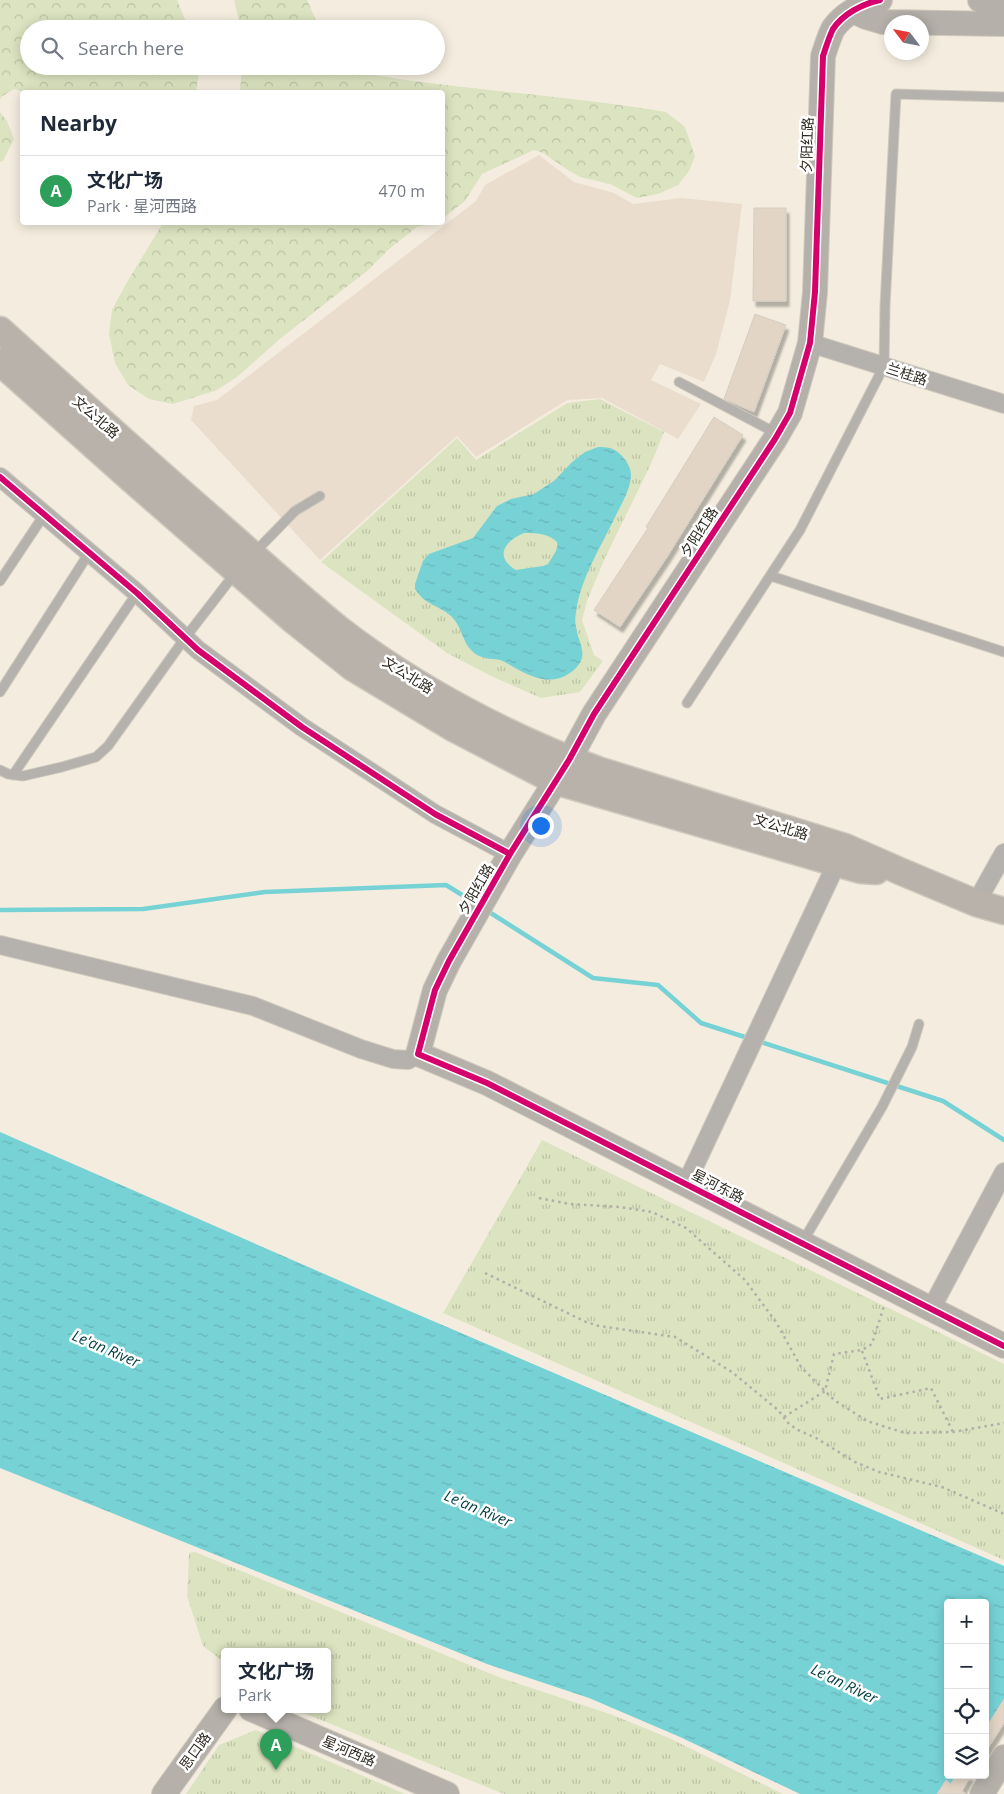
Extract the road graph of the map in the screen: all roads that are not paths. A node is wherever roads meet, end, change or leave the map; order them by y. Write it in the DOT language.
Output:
graph roads {
  1 [pos="880,0"];
  2 [pos="980,0"];
  3 [pos="1004,0"];
  4 [pos="853,10"];
  5 [pos="1004,24"];
  6 [pos="1004,97"];
  7 [pos="0,330"];
  8 [pos="810,343"];
  9 [pos="0,362"];
  10 [pos="884,366"];
  11 [pos="679,382"];
  12 [pos="1004,404"];
  13 [pos="778,434"];
  14 [pos="1,480"];
  15 [pos="320,496"];
  16 [pos="44,515"];
  17 [pos="89,553"];
  18 [pos="245,563"];
  19 [pos="770,576"];
  20 [pos="0,581"];
  21 [pos="137,594"];
  22 [pos="185,638"];
  23 [pos="1004,652"];
  24 [pos="0,692"];
  25 [pos="687,703"];
  26 [pos="569,760"];
  27 [pos="0,770"];
  28 [pos="13,775"];
  29 [pos="556,782"];
  30 [pos="1004,853"];
  31 [pos="510,854"];
  32 [pos="841,855"];
  33 [pos="976,903"];
  34 [pos="1004,911"];
  35 [pos="0,945"];
  36 [pos="919,1024"];
  37 [pos="418,1054"];
  38 [pos="1004,1172"];
  39 [pos="686,1184"];
  40 [pos="802,1243"];
  41 [pos="931,1308"];
  42 [pos="1004,1346"];
  43 [pos="222,1713"];
  44 [pos="259,1713"];
  45 [pos="1004,1757"];
  46 [pos="164,1794"];
  47 [pos="447,1794"];
  48 [pos="982,1794"];
  1 -- 4 [label="street, 夕阳红路"];
  2 -- 3 [label="street"];
  4 -- 5 [label="street"];
  4 -- 8 [label="street, 夕阳红路"];
  6 -- 10 [label="lane"];
  7 -- 18 [label="main road, 文公北路"];
  8 -- 10 [label="street, 兰桂路"];
  8 -- 13 [label="street, 夕阳红路"];
  9 -- 18 [label="main road, 文公北路"];
  10 -- 12 [label="street, 兰桂路"];
  10 -- 19 [label="lane"];
  11 -- 13 [label="lane"];
  13 -- 26 [label="street, 夕阳红路"];
  14 -- 16 [label="street"];
  15 -- 18 [label="lane"];
  16 -- 17 [label="street"];
  16 -- 20 [label="lane"];
  17 -- 21 [label="street"];
  17 -- 24 [label="lane"];
  18 -- 22 [label="lane"];
  18 -- 26 [label="main road, 文公北路"];
  18 -- 29 [label="main road, 文公北路"];
  19 -- 23 [label="lane"];
  19 -- 25 [label="lane"];
  21 -- 22 [label="street"];
  21 -- 28 [label="lane"];
  22 -- 28 [label="lane"];
  22 -- 31 [label="street"];
  26 -- 29 [label="street, 夕阳红路"];
  26 -- 32 [label="main road, 文公北路"];
  27 -- 28 [label="lane"];
  29 -- 31 [label="street, 夕阳红路"];
  29 -- 32 [label="main road, 文公北路"];
  30 -- 33 [label="street"];
  31 -- 37 [label="street, 夕阳红路"];
  32 -- 33 [label="main road, 文公北路"];
  32 -- 39 [label="street"];
  33 -- 34 [label="main road, 文公北路"];
  35 -- 37 [label="street"];
  36 -- 40 [label="lane"];
  37 -- 39 [label="street, 星河东路"];
  38 -- 41 [label="street"];
  39 -- 40 [label="street, 星河东路"];
  40 -- 41 [label="street, 星河东路"];
  41 -- 42 [label="street, 星河东路"];
  43 -- 46 [label="street, 思口路"];
  44 -- 47 [label="street, 星河西路"];
  45 -- 48 [label="street"];
}
